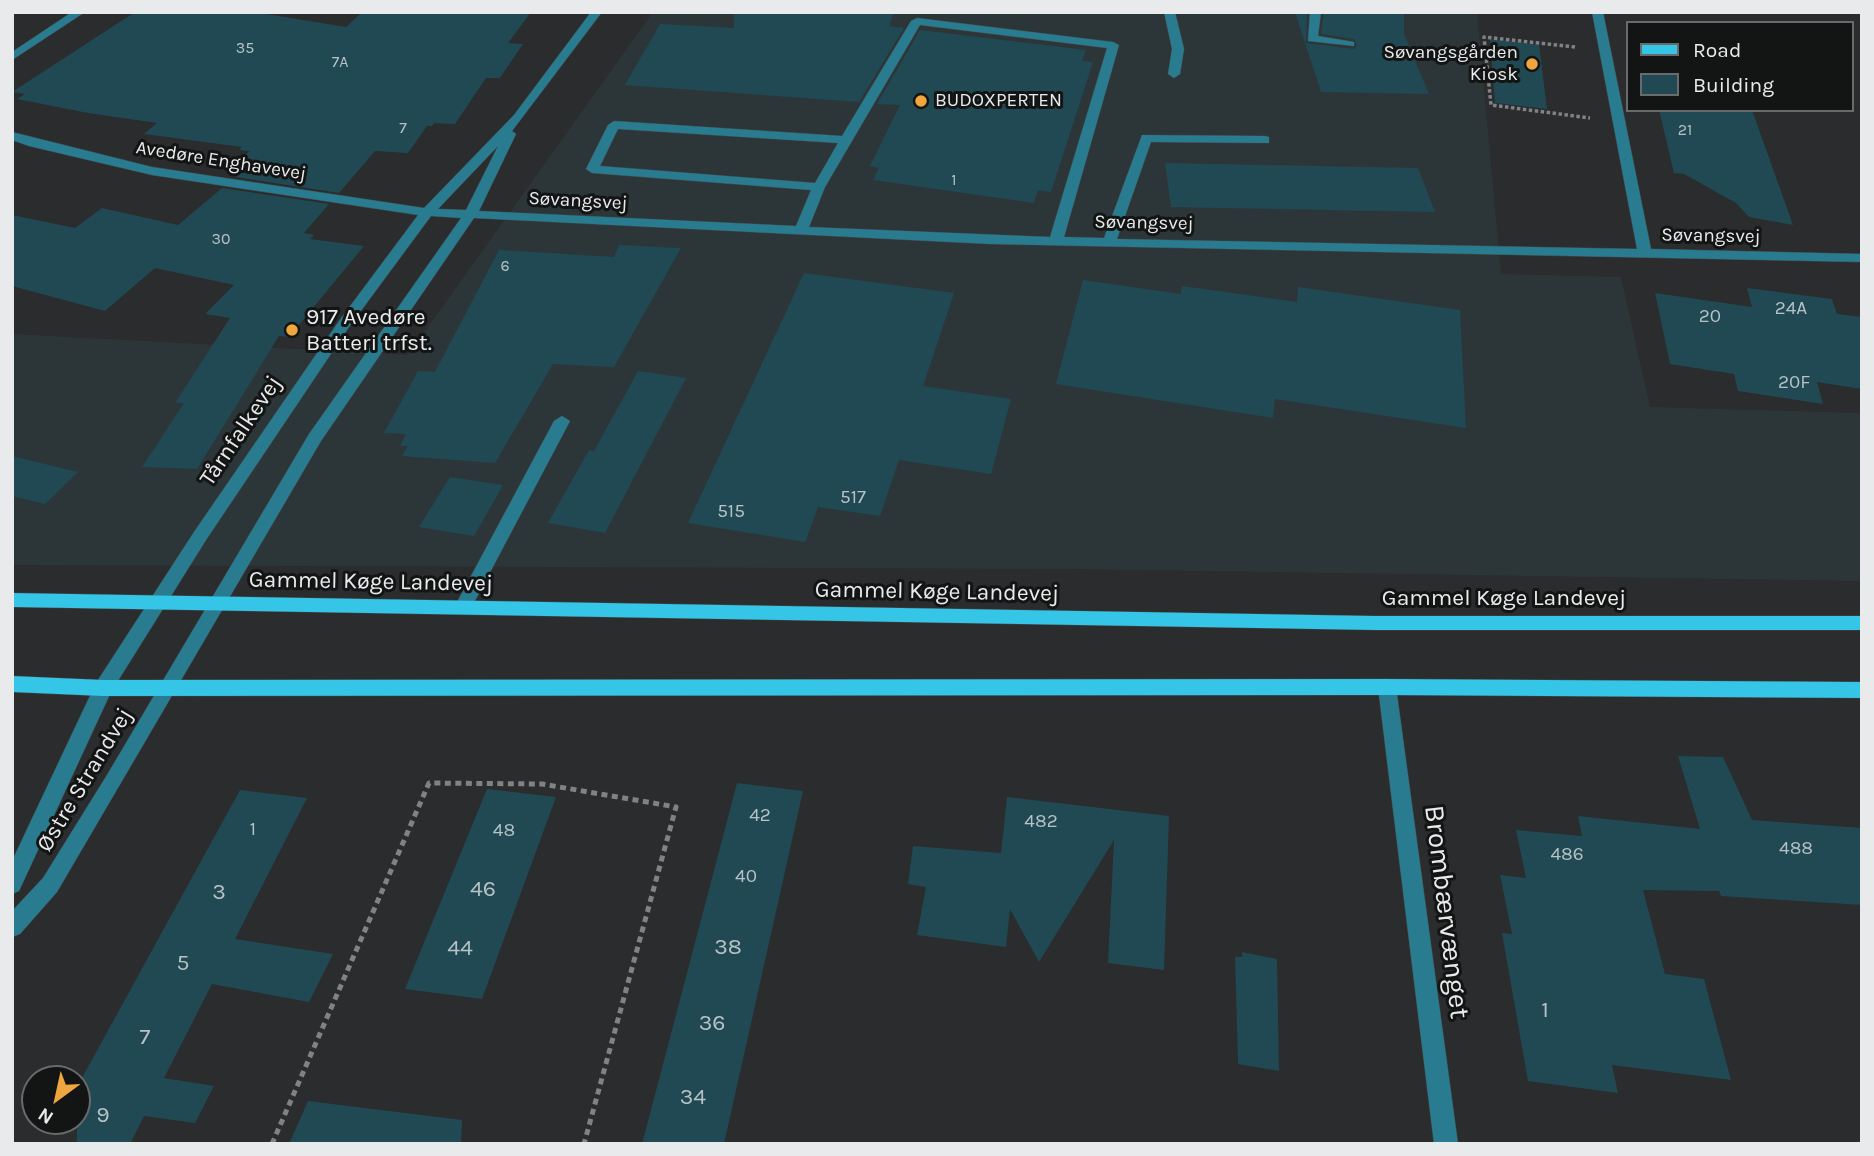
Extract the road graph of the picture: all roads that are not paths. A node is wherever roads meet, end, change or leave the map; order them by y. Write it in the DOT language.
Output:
graph roads {
  1 [pos="80,12"];
  2 [pos="597,12"];
  3 [pos="1170,12"];
  4 [pos="1316,12"];
  5 [pos="1597,12"];
  6 [pos="1350,44"];
  7 [pos="12,57"];
  8 [pos="1174,74"];
  9 [pos="517,118"];
  10 [pos="12,136"];
  11 [pos="846,140"];
  12 [pos="1265,140"];
  13 [pos="819,187"];
  14 [pos="427,212"];
  15 [pos="470,215"];
  16 [pos="801,232"];
  17 [pos="1056,241"];
  18 [pos="1109,242"];
  19 [pos="1645,254"];
  20 [pos="1862,258"];
  21 [pos="562,421"];
  22 [pos="12,600"];
  23 [pos="155,602"];
  24 [pos="218,604"];
  25 [pos="462,609"];
  26 [pos="1862,623"];
  27 [pos="12,684"];
  28 [pos="1387,687"];
  29 [pos="103,688"];
  30 [pos="168,688"];
  31 [pos="1862,690"];
  32 [pos="12,884"];
  33 [pos="12,927"];
  34 [pos="1446,1144"];
  1 -- 7 [label="street"];
  2 -- 9 [label="street, Tårnfalkevej"];
  3 -- 8 [label="street"];
  4 -- 6 [label="street"];
  5 -- 19 [label="street"];
  9 -- 14 [label="street, Tårnfalkevej"];
  9 -- 15 [label="street, Tårnfalkevej"];
  10 -- 14 [label="street, Avedøre Enghavevej"];
  11 -- 13 [label="street"];
  11 -- 13 [label="street"];
  11 -- 17 [label="street"];
  12 -- 18 [label="street"];
  13 -- 16 [label="street"];
  14 -- 15 [label="street, Søvangsvej"];
  14 -- 23 [label="street, Tårnfalkevej"];
  15 -- 16 [label="street, Søvangsvej"];
  15 -- 24 [label="street, Tårnfalkevej"];
  16 -- 17 [label="street, Søvangsvej"];
  17 -- 18 [label="street, Søvangsvej"];
  18 -- 19 [label="street, Søvangsvej"];
  19 -- 20 [label="street, Søvangsvej"];
  21 -- 25 [label="street"];
  22 -- 23 [label="main road, Gammel Køge Landevej"];
  23 -- 24 [label="main road, Gammel Køge Landevej"];
  23 -- 29 [label="street, Tårnfalkevej"];
  24 -- 25 [label="main road, Gammel Køge Landevej"];
  24 -- 30 [label="street, Tårnfalkevej"];
  25 -- 26 [label="main road, Gammel Køge Landevej"];
  27 -- 29 [label="main road"];
  28 -- 30 [label="main road"];
  28 -- 31 [label="main road"];
  28 -- 34 [label="street, Brombærvænget"];
  29 -- 30 [label="main road"];
  29 -- 32 [label="street, Østre Strandvej"];
  30 -- 33 [label="street, Østre Strandvej"];
}
